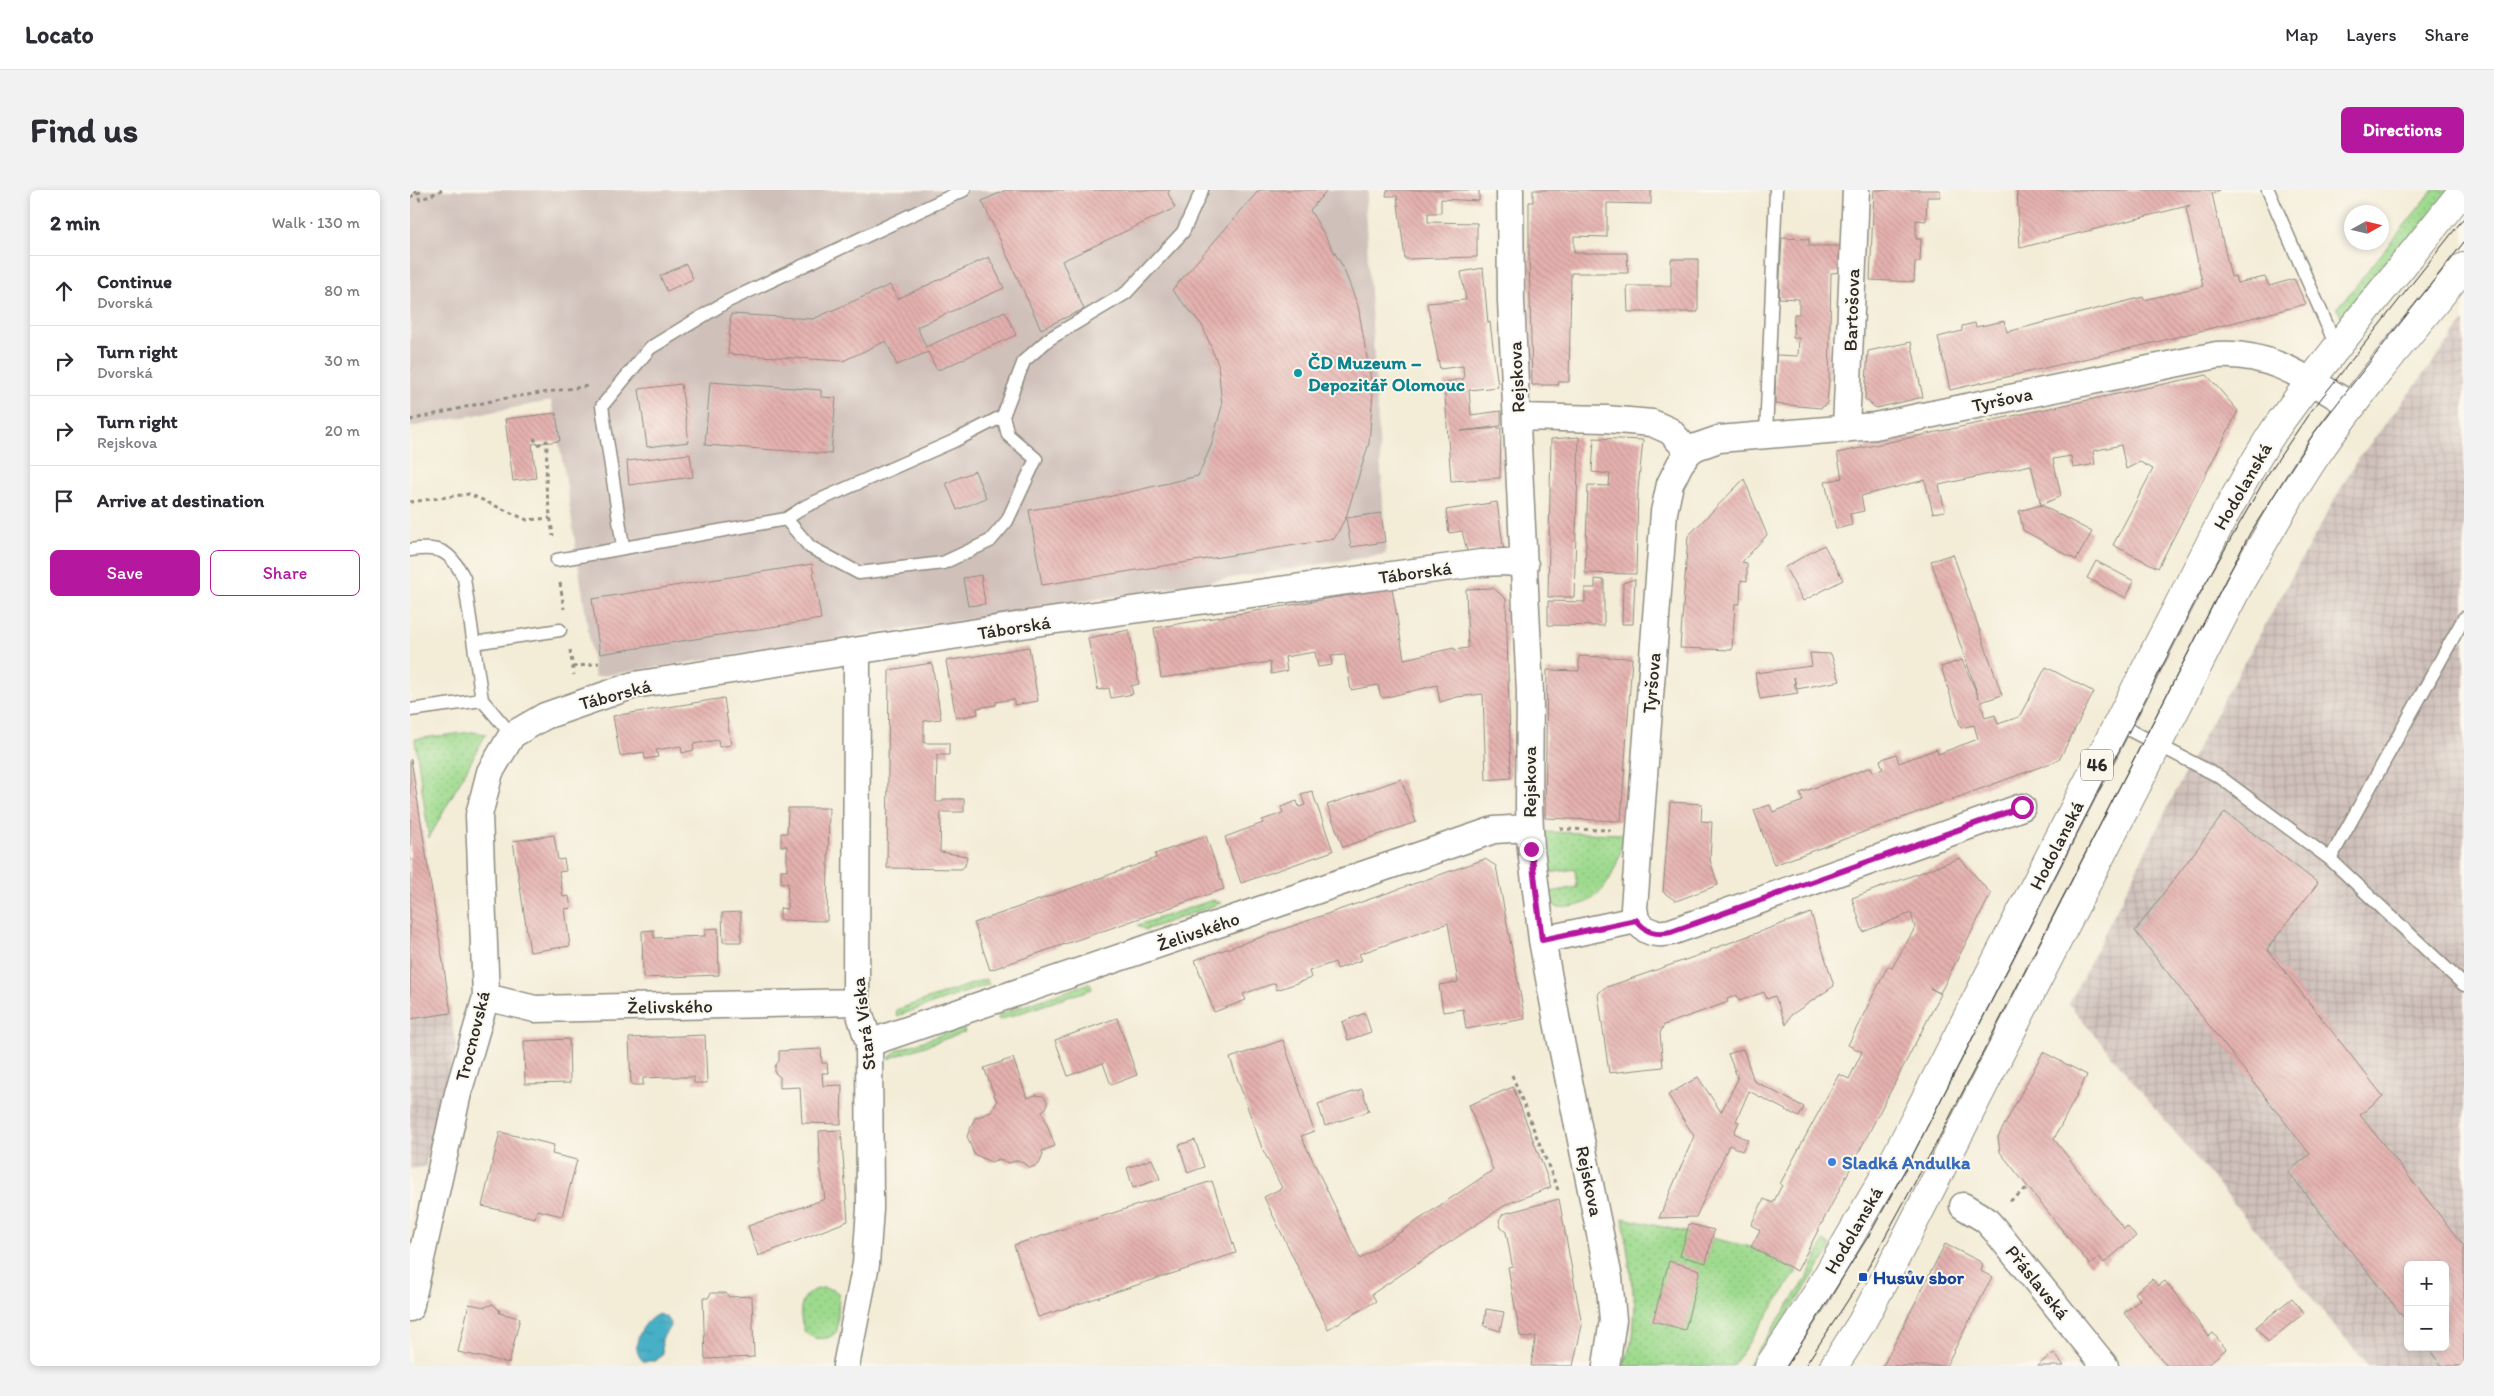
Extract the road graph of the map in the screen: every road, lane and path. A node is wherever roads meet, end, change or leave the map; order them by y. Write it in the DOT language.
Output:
graph roads {
  1 [pos="442,190"];
  2 [pos="964,190"];
  3 [pos="1202,190"];
  4 [pos="1510,190"];
  5 [pos="1776,190"];
  6 [pos="1856,190"];
  7 [pos="2268,190"];
  8 [pos="2464,190"];
  9 [pos="422,191"];
  10 [pos="416,192"];
  11 [pos="410,197"];
  12 [pos="2464,267"];
  13 [pos="2338,348"];
  14 [pos="2312,380"];
  15 [pos="621,383"];
  16 [pos="2352,406"];
  17 [pos="1003,416"];
  18 [pos="1518,417"];
  19 [pos="410,420"];
  20 [pos="1846,429"];
  21 [pos="1766,435"];
  22 [pos="534,438"];
  23 [pos="1689,452"];
  24 [pos="410,502"];
  25 [pos="550,518"];
  26 [pos="786,519"];
  27 [pos="554,544"];
  28 [pos="623,548"];
  29 [pos="410,550"];
  30 [pos="557,560"];
  31 [pos="1525,564"];
  32 [pos="2464,618"];
  33 [pos="560,630"];
  34 [pos="474,643"];
  35 [pos="857,651"];
  36 [pos="482,700"];
  37 [pos="410,710"];
  38 [pos="2118,724"];
  39 [pos="512,735"];
  40 [pos="2158,744"];
  41 [pos="2022,807"];
  42 [pos="1540,828"];
  43 [pos="1616,830"];
  44 [pos="2330,859"];
  45 [pos="1636,920"];
  46 [pos="1542,940"];
  47 [pos="2464,986"];
  48 [pos="486,996"];
  49 [pos="856,1002"];
  50 [pos="869,1043"];
  51 [pos="1512,1075"];
  52 [pos="2028,1188"];
  53 [pos="1562,1199"];
  54 [pos="2005,1205"];
  55 [pos="1963,1206"];
  56 [pos="410,1308"];
  57 [pos="846,1366"];
  58 [pos="1606,1366"];
  59 [pos="1769,1366"];
  60 [pos="1834,1366"];
  61 [pos="2105,1366"];
  1 -- 10 [label="path"];
  2 -- 15 [label="lane"];
  3 -- 17 [label="lane"];
  4 -- 18 [label="street, Rejskova"];
  5 -- 21 [label="lane"];
  6 -- 20 [label="street, Bartošova"];
  7 -- 13 [label="lane"];
  8 -- 13 [label="main road, Hodolanská / 46"];
  9 -- 10 [label="path"];
  10 -- 11 [label="path"];
  12 -- 16 [label="main road"];
  13 -- 14 [label="main road, Hodolanská / 46"];
  14 -- 16 [label="street, Tyršova"];
  14 -- 20 [label="street, Tyršova"];
  14 -- 38 [label="main road, Hodolanská / 46"];
  15 -- 19 [label="path"];
  15 -- 28 [label="lane"];
  16 -- 40 [label="main road"];
  17 -- 26 [label="lane"];
  17 -- 26 [label="lane"];
  18 -- 23 [label="street"];
  18 -- 31 [label="street, Rejskova"];
  20 -- 21 [label="street, Tyršova"];
  21 -- 23 [label="street, Tyršova"];
  22 -- 25 [label="path"];
  23 -- 45 [label="street, Tyršova"];
  24 -- 25 [label="path"];
  25 -- 27 [label="path"];
  26 -- 28 [label="lane"];
  28 -- 30 [label="lane"];
  29 -- 34 [label="lane"];
  31 -- 35 [label="street, Táborská"];
  31 -- 42 [label="street, Rejskova"];
  32 -- 44 [label="lane"];
  33 -- 34 [label="lane"];
  34 -- 36 [label="lane"];
  35 -- 39 [label="street, Táborská"];
  35 -- 49 [label="street, Stará Víska"];
  36 -- 37 [label="lane"];
  36 -- 39 [label="lane"];
  38 -- 40 [label="lane"];
  38 -- 59 [label="main road, Hodolanská / 46"];
  39 -- 48 [label="street, Trocnovská"];
  40 -- 44 [label="lane"];
  40 -- 60 [label="main road"];
  41 -- 45 [label="street"];
  42 -- 43 [label="path"];
  42 -- 46 [label="street, Rejskova"];
  42 -- 50 [label="street, Želivského"];
  44 -- 47 [label="lane"];
  45 -- 46 [label="street"];
  46 -- 58 [label="street, Rejskova"];
  48 -- 49 [label="street, Želivského"];
  48 -- 56 [label="street, Trocnovská"];
  49 -- 50 [label="street, Stará Víska"];
  50 -- 57 [label="street, Stará Víska"];
  51 -- 53 [label="path"];
  52 -- 54 [label="path"];
  55 -- 61 [label="street, Přáslavská"];
}
